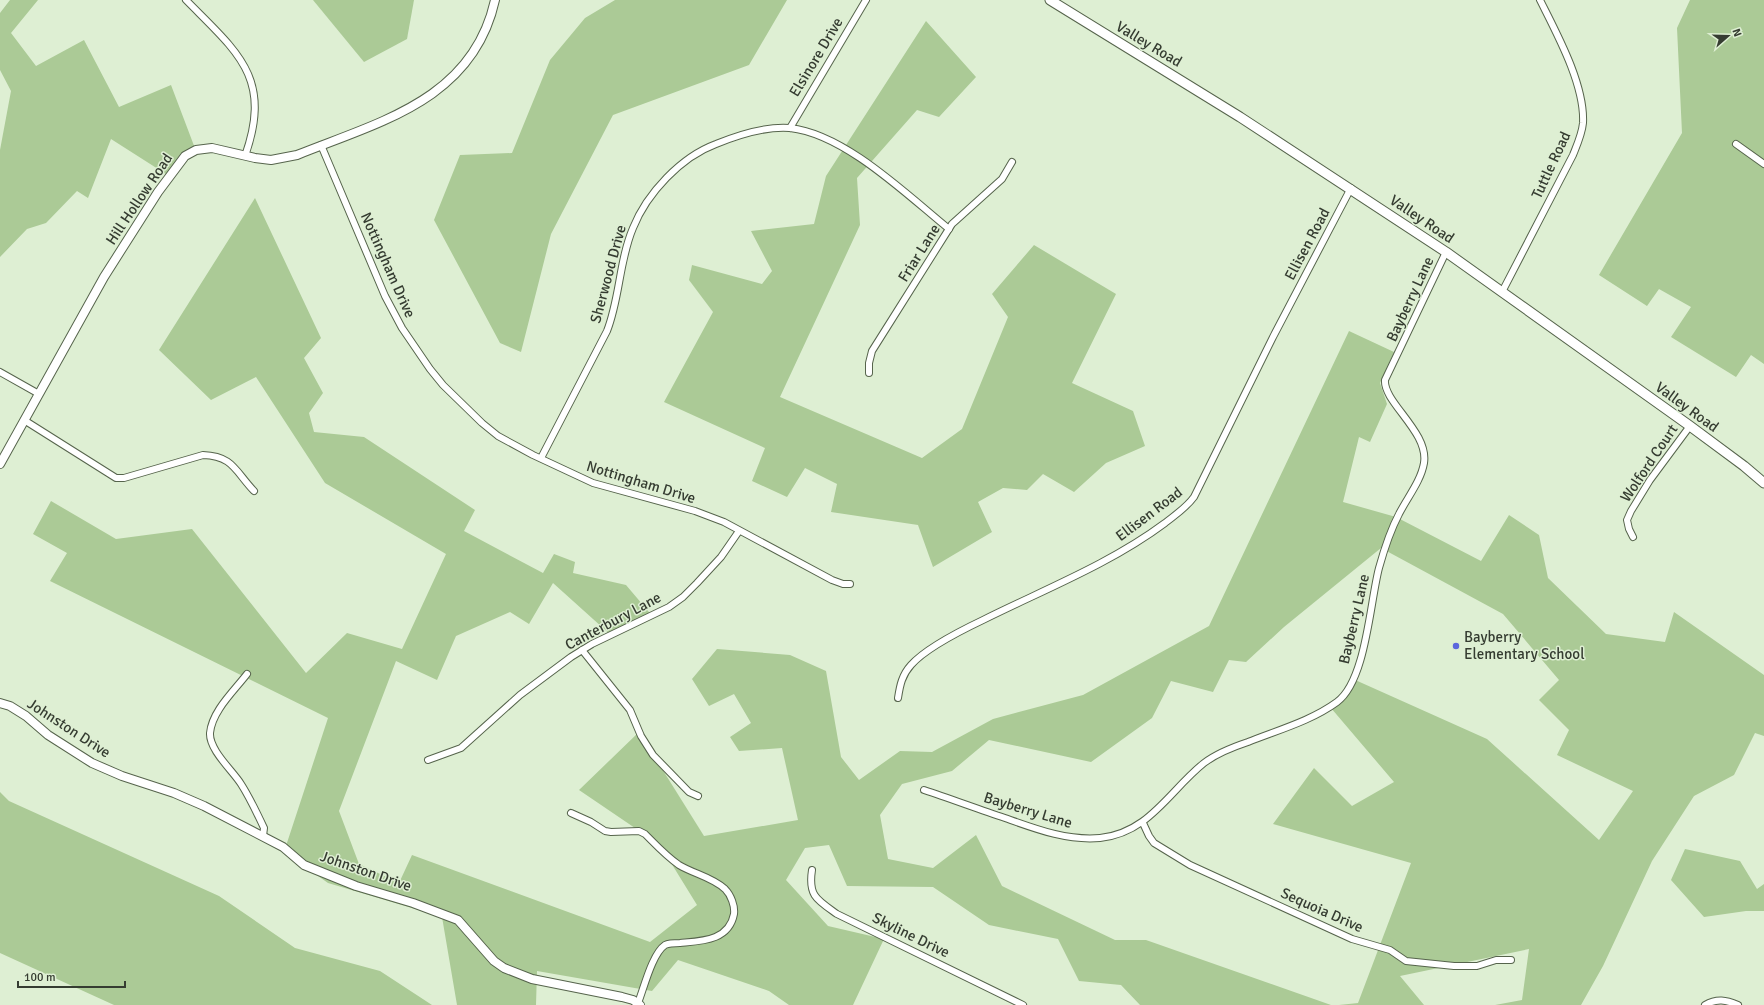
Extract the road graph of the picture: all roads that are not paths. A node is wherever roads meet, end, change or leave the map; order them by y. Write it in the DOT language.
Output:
graph roads {
  1 [pos="186,0"];
  2 [pos="495,0"];
  3 [pos="866,0"];
  4 [pos="1050,0"];
  5 [pos="1540,0"];
  6 [pos="790,128"];
  7 [pos="1736,144"];
  8 [pos="321,145"];
  9 [pos="246,156"];
  10 [pos="1012,162"];
  11 [pos="1764,164"];
  12 [pos="1351,188"];
  13 [pos="949,229"];
  14 [pos="1446,252"];
  15 [pos="1502,292"];
  16 [pos="0,372"];
  17 [pos="869,373"];
  18 [pos="39,394"];
  19 [pos="24,420"];
  20 [pos="1690,426"];
  21 [pos="541,458"];
  22 [pos="0,464"];
  23 [pos="1764,483"];
  24 [pos="254,491"];
  25 [pos="739,531"];
  26 [pos="1633,538"];
  27 [pos="850,584"];
  28 [pos="582,650"];
  29 [pos="247,674"];
  30 [pos="898,698"];
  31 [pos="0,703"];
  32 [pos="428,760"];
  33 [pos="924,790"];
  34 [pos="698,796"];
  35 [pos="571,813"];
  36 [pos="1144,823"];
  37 [pos="263,836"];
  38 [pos="812,870"];
  39 [pos="1511,960"];
  40 [pos="639,1004"];
  41 [pos="1023,1005"];
  42 [pos="1705,1005"];
  43 [pos="1738,1005"];
  1 -- 9 [label="street"];
  2 -- 8 [label="street, Hill Hollow Road"];
  3 -- 6 [label="street, Elsinore Drive"];
  4 -- 12 [label="main road, Valley Road"];
  5 -- 15 [label="street, Tuttle Road"];
  6 -- 13 [label="street, Sherwood Drive"];
  6 -- 21 [label="street, Sherwood Drive"];
  7 -- 11 [label="street"];
  8 -- 9 [label="street, Hill Hollow Road"];
  8 -- 21 [label="street, Nottingham Drive"];
  9 -- 18 [label="street, Hill Hollow Road"];
  10 -- 13 [label="street, Friar Lane"];
  12 -- 14 [label="main road, Valley Road"];
  12 -- 30 [label="street, Ellisen Road"];
  13 -- 17 [label="street, Friar Lane"];
  14 -- 15 [label="main road, Valley Road"];
  14 -- 36 [label="street, Bayberry Lane"];
  15 -- 20 [label="main road, Valley Road"];
  16 -- 18 [label="street"];
  18 -- 19 [label="street, Hill Hollow Road"];
  19 -- 22 [label="street, Hill Hollow Road"];
  19 -- 24 [label="street"];
  20 -- 23 [label="main road, Valley Road"];
  20 -- 26 [label="street, Wolford Court"];
  21 -- 25 [label="street, Nottingham Drive"];
  25 -- 27 [label="street, Nottingham Drive"];
  25 -- 28 [label="street, Canterbury Lane"];
  28 -- 32 [label="street, Canterbury Lane"];
  28 -- 34 [label="street"];
  29 -- 37 [label="street"];
  31 -- 37 [label="street, Johnston Drive"];
  33 -- 36 [label="street, Bayberry Lane"];
  35 -- 40 [label="street"];
  36 -- 39 [label="street, Sequoia Drive"];
  37 -- 40 [label="street, Johnston Drive"];
  38 -- 41 [label="street, Skyline Drive"];
  42 -- 43 [label="street"];
}
